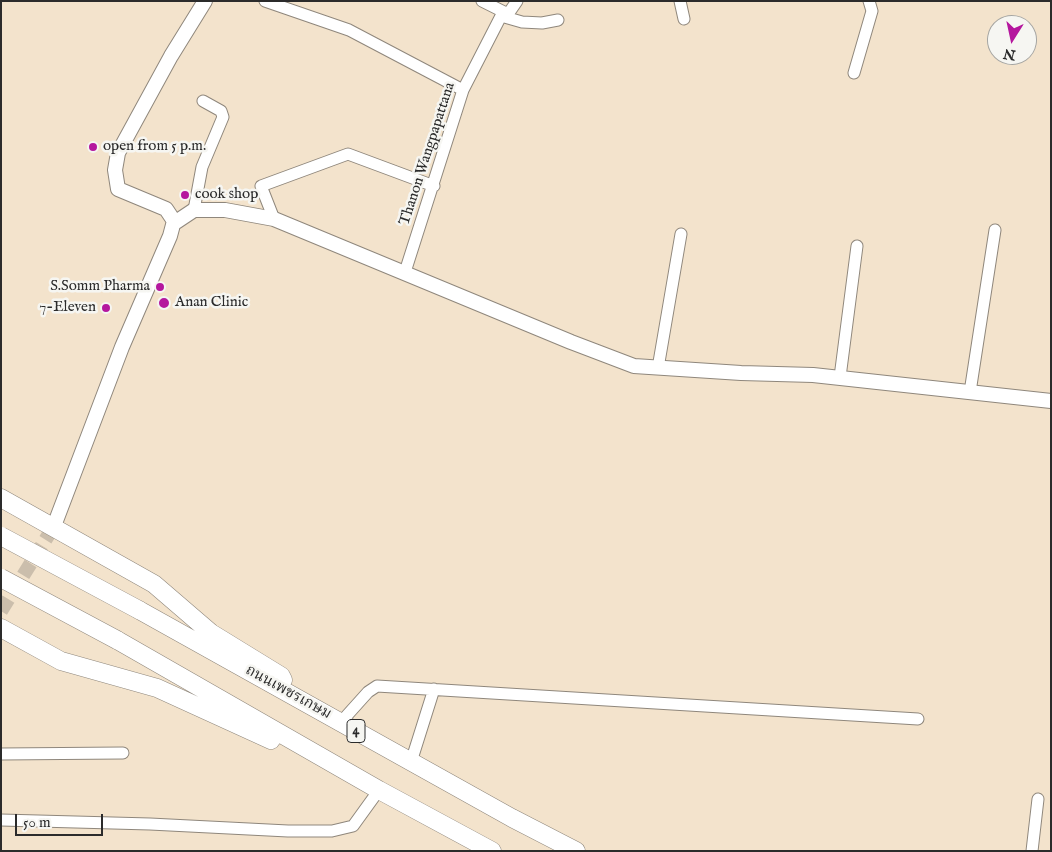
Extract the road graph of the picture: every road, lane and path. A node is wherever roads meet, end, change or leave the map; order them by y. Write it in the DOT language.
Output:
graph roads {
  1 [pos="205,1"];
  2 [pos="265,1"];
  3 [pos="482,1"];
  4 [pos="517,1"];
  5 [pos="680,1"];
  6 [pos="869,1"];
  7 [pos="504,15"];
  8 [pos="684,19"];
  9 [pos="558,20"];
  10 [pos="854,74"];
  11 [pos="464,90"];
  12 [pos="203,101"];
  13 [pos="434,186"];
  14 [pos="194,210"];
  15 [pos="274,218"];
  16 [pos="176,222"];
  17 [pos="994,230"];
  18 [pos="681,234"];
  19 [pos="857,246"];
  20 [pos="405,272"];
  21 [pos="658,368"];
  22 [pos="840,377"];
  23 [pos="970,392"];
  24 [pos="1051,401"];
  25 [pos="1,498"];
  26 [pos="54,526"];
  27 [pos="1,536"];
  28 [pos="1,578"];
  29 [pos="1,628"];
  30 [pos="434,690"];
  31 [pos="290,694"];
  32 [pos="918,719"];
  33 [pos="341,722"];
  34 [pos="300,746"];
  35 [pos="123,753"];
  36 [pos="1,754"];
  37 [pos="412,762"];
  38 [pos="379,790"];
  39 [pos="1038,799"];
  40 [pos="1,820"];
  41 [pos="492,851"];
  42 [pos="576,851"];
  43 [pos="1032,851"];
  1 -- 26 [label="street"];
  2 -- 11 [label="street"];
  3 -- 7 [label="street"];
  4 -- 7 [label="street, Thanon Wangpapattana"];
  5 -- 8 [label="street"];
  6 -- 10 [label="street"];
  7 -- 9 [label="street"];
  7 -- 11 [label="street, Thanon Wangpapattana"];
  11 -- 13 [label="street, Thanon Wangpapattana"];
  12 -- 14 [label="street"];
  13 -- 15 [label="street"];
  13 -- 20 [label="street, Thanon Wangpapattana"];
  14 -- 15 [label="street"];
  14 -- 16 [label="street"];
  15 -- 20 [label="street"];
  17 -- 23 [label="street"];
  18 -- 21 [label="street"];
  19 -- 22 [label="street"];
  20 -- 21 [label="street"];
  21 -- 22 [label="street"];
  22 -- 23 [label="street"];
  23 -- 24 [label="street"];
  25 -- 26 [label="highway"];
  26 -- 31 [label="highway"];
  27 -- 31 [label="highway, ถนนเพชรเกษม / 4, bridge"];
  28 -- 34 [label="highway, bridge"];
  29 -- 34 [label="highway"];
  30 -- 32 [label="street"];
  30 -- 33 [label="street"];
  30 -- 37 [label="street"];
  31 -- 33 [label="highway, ถนนเพชรเกษม / 4"];
  33 -- 37 [label="highway, ถนนเพชรเกษม / 4"];
  34 -- 38 [label="highway"];
  35 -- 36 [label="street"];
  37 -- 42 [label="highway, ถนนเพชรเกษม / 4"];
  38 -- 40 [label="street"];
  38 -- 41 [label="highway"];
  39 -- 43 [label="street"];
}
